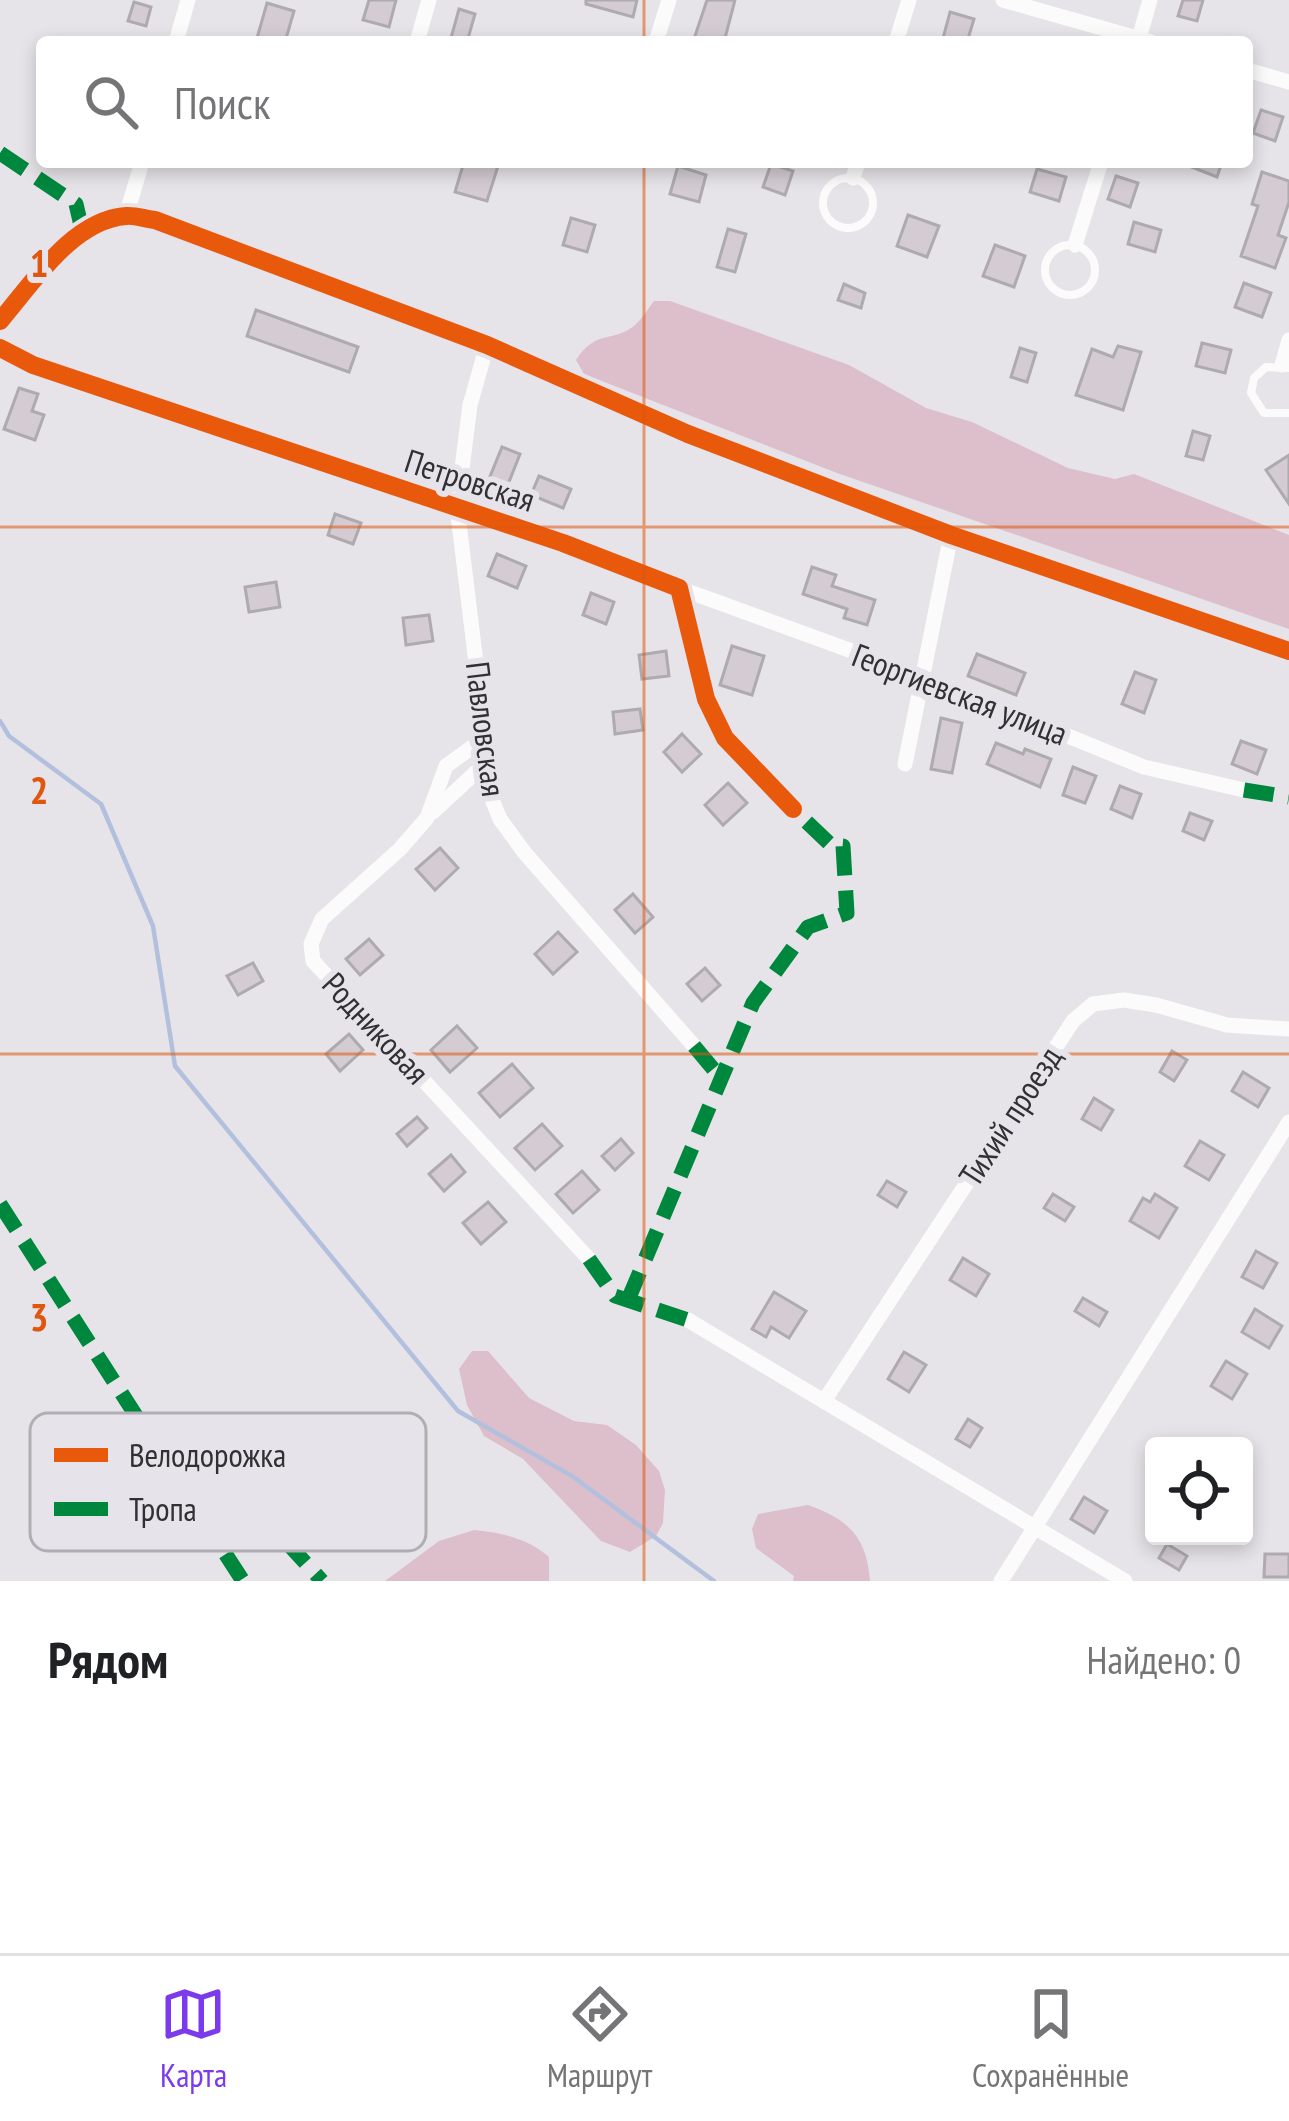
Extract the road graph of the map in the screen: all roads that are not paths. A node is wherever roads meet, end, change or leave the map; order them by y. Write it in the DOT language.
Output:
graph roads {
  1 [pos="188,0"];
  2 [pos="429,0"];
  3 [pos="668,0"];
  4 [pos="909,0"];
  5 [pos="1003,0"];
  6 [pos="1150,0"];
  7 [pos="178,36"];
  8 [pos="419,36"];
  9 [pos="658,36"];
  10 [pos="898,36"];
  11 [pos="1126,36"];
  12 [pos="1144,36"];
  13 [pos="1253,72"];
  14 [pos="1289,82"];
  15 [pos="140,168"];
  16 [pos="1099,168"];
  17 [pos="855,170"];
  18 [pos="126,216"];
  19 [pos="1075,245"];
  20 [pos="58,255"];
  21 [pos="0,321"];
  22 [pos="1289,340"];
  23 [pos="487,345"];
  24 [pos="0,348"];
  25 [pos="1285,366"];
  26 [pos="1289,412"];
  27 [pos="457,507"];
  28 [pos="951,535"];
  29 [pos="679,588"];
  30 [pos="1289,651"];
  31 [pos="923,677"];
  32 [pos="486,737"];
  33 [pos="488,761"];
  34 [pos="905,764"];
  35 [pos="1244,790"];
  36 [pos="793,809"];
  37 [pos="428,818"];
  38 [pos="1289,1029"];
  39 [pos="694,1046"];
  40 [pos="1289,1122"];
  41 [pos="590,1259"];
  42 [pos="688,1320"];
  43 [pos="824,1401"];
  44 [pos="1035,1527"];
  45 [pos="1000,1581"];
  46 [pos="1125,1581"];
  1 -- 7 [label="street"];
  2 -- 8 [label="street"];
  3 -- 9 [label="street"];
  4 -- 10 [label="street"];
  5 -- 11 [label="street"];
  6 -- 12 [label="street"];
  13 -- 14 [label="street"];
  15 -- 18 [label="street"];
  16 -- 19 [label="street"];
  17 -- 17 [label="lane"];
  18 -- 20 [label="street"];
  18 -- 23 [label="street"];
  19 -- 19 [label="lane"];
  20 -- 21 [label="street"];
  22 -- 25 [label="street"];
  23 -- 27 [label="street, Павловская"];
  23 -- 28 [label="street"];
  24 -- 27 [label="street, Петровская"];
  25 -- 26 [label="lane"];
  27 -- 29 [label="street, Петровская"];
  27 -- 32 [label="street, Павловская"];
  28 -- 30 [label="street"];
  28 -- 31 [label="street"];
  29 -- 31 [label="street, Георгиевская улица"];
  29 -- 36 [label="street"];
  31 -- 34 [label="street"];
  31 -- 35 [label="street, Георгиевская улица"];
  32 -- 33 [label="street, Павловская"];
  32 -- 37 [label="street, Родниковая"];
  33 -- 37 [label="street"];
  33 -- 39 [label="street, Павловская"];
  37 -- 41 [label="street, Родниковая"];
  38 -- 43 [label="street, Тихий проезд"];
  40 -- 44 [label="street"];
  42 -- 43 [label="street"];
  43 -- 44 [label="street"];
  44 -- 45 [label="street"];
  44 -- 46 [label="street"];
}
